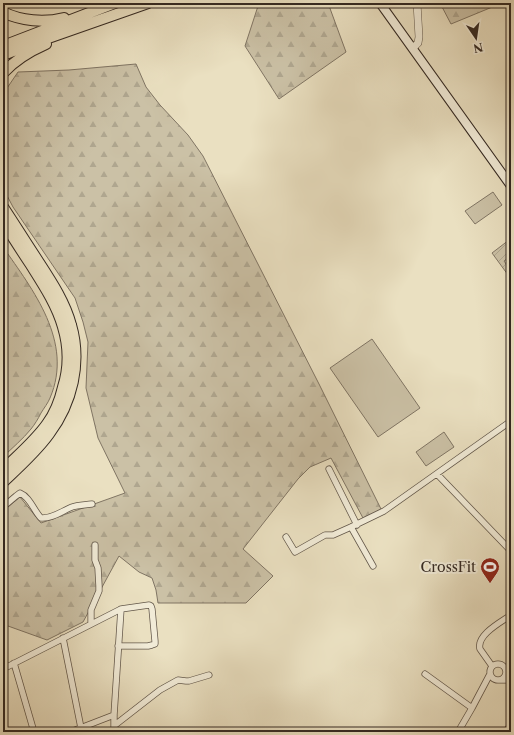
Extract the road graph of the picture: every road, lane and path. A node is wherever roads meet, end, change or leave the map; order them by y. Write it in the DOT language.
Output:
graph roads {
  1 [pos="115,3"];
  2 [pos="148,3"];
  3 [pos="380,3"];
  4 [pos="417,3"];
  5 [pos="102,8"];
  6 [pos="3,12"];
  7 [pos="74,29"];
  8 [pos="3,46"];
  9 [pos="413,48"];
  10 [pos="3,55"];
  11 [pos="3,73"];
  12 [pos="510,181"];
  13 [pos="3,207"];
  14 [pos="3,221"];
  15 [pos="3,227"];
  16 [pos="15,242"];
  17 [pos="511,421"];
  18 [pos="329,468"];
  19 [pos="3,470"];
  20 [pos="436,474"];
  21 [pos="3,482"];
  22 [pos="92,504"];
  23 [pos="3,507"];
  24 [pos="354,526"];
  25 [pos="286,537"];
  26 [pos="95,545"];
  27 [pos="511,551"];
  28 [pos="373,566"];
  29 [pos="121,609"];
  30 [pos="511,615"];
  31 [pos="91,624"];
  32 [pos="63,638"];
  33 [pos="118,646"];
  34 [pos="14,663"];
  35 [pos="492,666"];
  36 [pos="3,669"];
  37 [pos="506,672"];
  38 [pos="425,674"];
  39 [pos="490,674"];
  40 [pos="209,675"];
  41 [pos="511,679"];
  42 [pos="498,680"];
  43 [pos="484,686"];
  44 [pos="472,708"];
  45 [pos="114,715"];
  46 [pos="115,725"];
  47 [pos="511,725"];
  48 [pos="81,728"];
  49 [pos="34,732"];
  50 [pos="70,732"];
  51 [pos="114,732"];
  52 [pos="223,732"];
  53 [pos="279,732"];
  54 [pos="458,732"];
  55 [pos="505,732"];
  1 -- 5 [label="highway"];
  2 -- 7 [label="highway"];
  3 -- 9 [label="main road"];
  4 -- 9 [label="street"];
  5 -- 6 [label="highway"];
  5 -- 8 [label="highway"];
  7 -- 10 [label="highway"];
  7 -- 11 [label="highway"];
  9 -- 12 [label="main road"];
  13 -- 21 [label="highway"];
  14 -- 16 [label="highway"];
  15 -- 16 [label="highway"];
  16 -- 19 [label="highway"];
  17 -- 20 [label="street"];
  18 -- 24 [label="street"];
  20 -- 24 [label="street"];
  20 -- 27 [label="street"];
  22 -- 23 [label="street"];
  24 -- 25 [label="street"];
  24 -- 28 [label="street"];
  26 -- 31 [label="street"];
  29 -- 31 [label="street"];
  29 -- 33 [label="street"];
  29 -- 33 [label="street"];
  30 -- 35 [label="street"];
  31 -- 32 [label="street"];
  32 -- 34 [label="street"];
  32 -- 48 [label="street"];
  33 -- 45 [label="street"];
  34 -- 36 [label="street"];
  34 -- 49 [label="street"];
  35 -- 37 [label="street"];
  35 -- 39 [label="street"];
  37 -- 41 [label="street"];
  37 -- 42 [label="street"];
  38 -- 44 [label="street"];
  39 -- 42 [label="street"];
  39 -- 43 [label="street"];
  40 -- 46 [label="street"];
  41 -- 42 [label="street"];
  42 -- 43 [label="street"];
  43 -- 44 [label="street"];
  44 -- 54 [label="street"];
  45 -- 46 [label="street"];
  45 -- 48 [label="street"];
  46 -- 51 [label="street"];
  47 -- 55 [label="street"];
  48 -- 50 [label="street"];
  52 -- 53 [label="street"];
}
